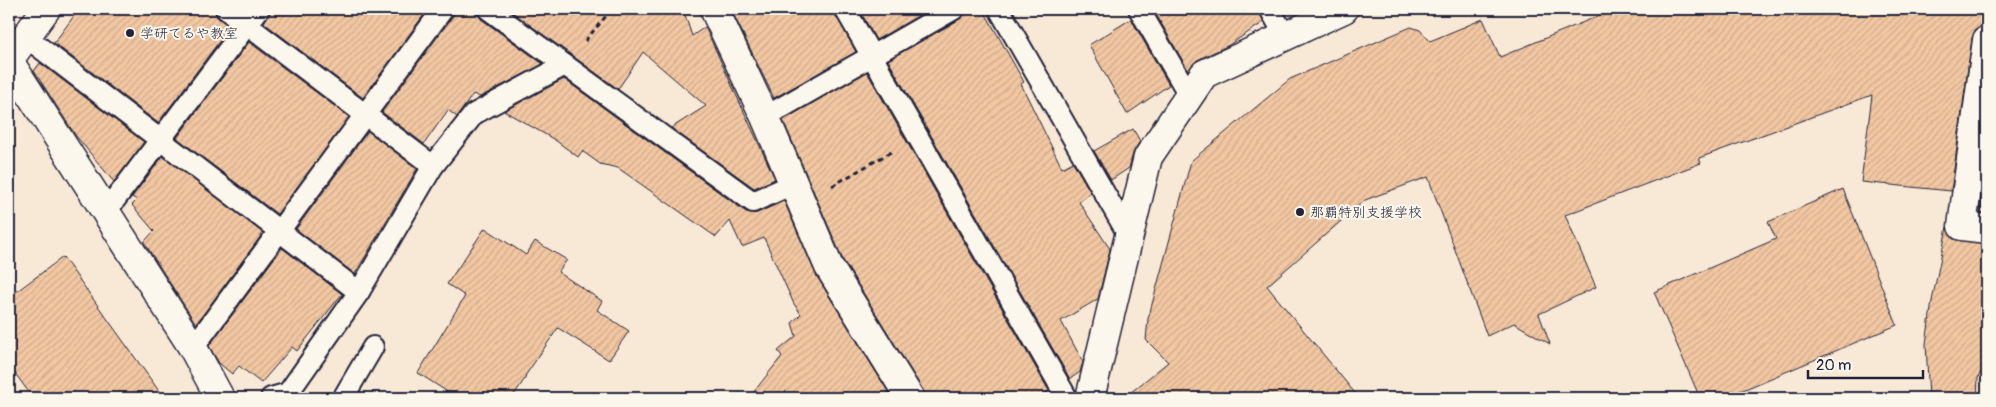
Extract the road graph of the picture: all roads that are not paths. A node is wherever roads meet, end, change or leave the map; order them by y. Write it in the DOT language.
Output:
graph roads {
  1 [pos="46,9"];
  2 [pos="226,9"];
  3 [pos="259,9"];
  4 [pos="443,9"];
  5 [pos="488,9"];
  6 [pos="714,9"];
  7 [pos="845,9"];
  8 [pos="954,9"];
  9 [pos="999,9"];
  10 [pos="1139,9"];
  11 [pos="1270,9"];
  12 [pos="1344,9"];
  13 [pos="247,25"];
  14 [pos="1285,36"];
  15 [pos="26,37"];
  16 [pos="1987,40"];
  17 [pos="872,56"];
  18 [pos="9,60"];
  19 [pos="565,65"];
  20 [pos="1189,96"];
  21 [pos="365,114"];
  22 [pos="765,117"];
  23 [pos="160,140"];
  24 [pos="433,166"];
  25 [pos="797,194"];
  26 [pos="105,213"];
  27 [pos="1987,229"];
  28 [pos="279,231"];
  29 [pos="1128,236"];
  30 [pos="358,292"];
  31 [pos="374,347"];
  32 [pos="193,348"];
  33 [pos="220,398"];
  34 [pos="271,398"];
  35 [pos="343,398"];
  36 [pos="910,398"];
  37 [pos="1067,398"];
  38 [pos="1090,398"];
  1 -- 15 [label="street"];
  2 -- 13 [label="lane"];
  3 -- 13 [label="lane"];
  4 -- 21 [label="lane"];
  5 -- 19 [label="lane"];
  6 -- 22 [label="street"];
  7 -- 17 [label="lane"];
  8 -- 17 [label="lane"];
  9 -- 29 [label="lane"];
  10 -- 20 [label="lane"];
  11 -- 14 [label="lane"];
  12 -- 14 [label="street"];
  13 -- 21 [label="lane"];
  13 -- 23 [label="lane"];
  14 -- 20 [label="street"];
  15 -- 18 [label="street"];
  15 -- 23 [label="lane"];
  16 -- 27 [label="street"];
  17 -- 22 [label="lane"];
  17 -- 37 [label="lane"];
  18 -- 26 [label="street"];
  19 -- 24 [label="lane"];
  19 -- 25 [label="lane"];
  20 -- 29 [label="street"];
  21 -- 24 [label="lane"];
  21 -- 28 [label="lane"];
  22 -- 25 [label="street"];
  23 -- 26 [label="lane"];
  23 -- 28 [label="lane"];
  24 -- 30 [label="lane"];
  25 -- 36 [label="street"];
  26 -- 32 [label="street"];
  28 -- 30 [label="lane"];
  28 -- 32 [label="lane"];
  29 -- 38 [label="street"];
  30 -- 34 [label="lane"];
  31 -- 35 [label="lane"];
  32 -- 33 [label="street"];
}
